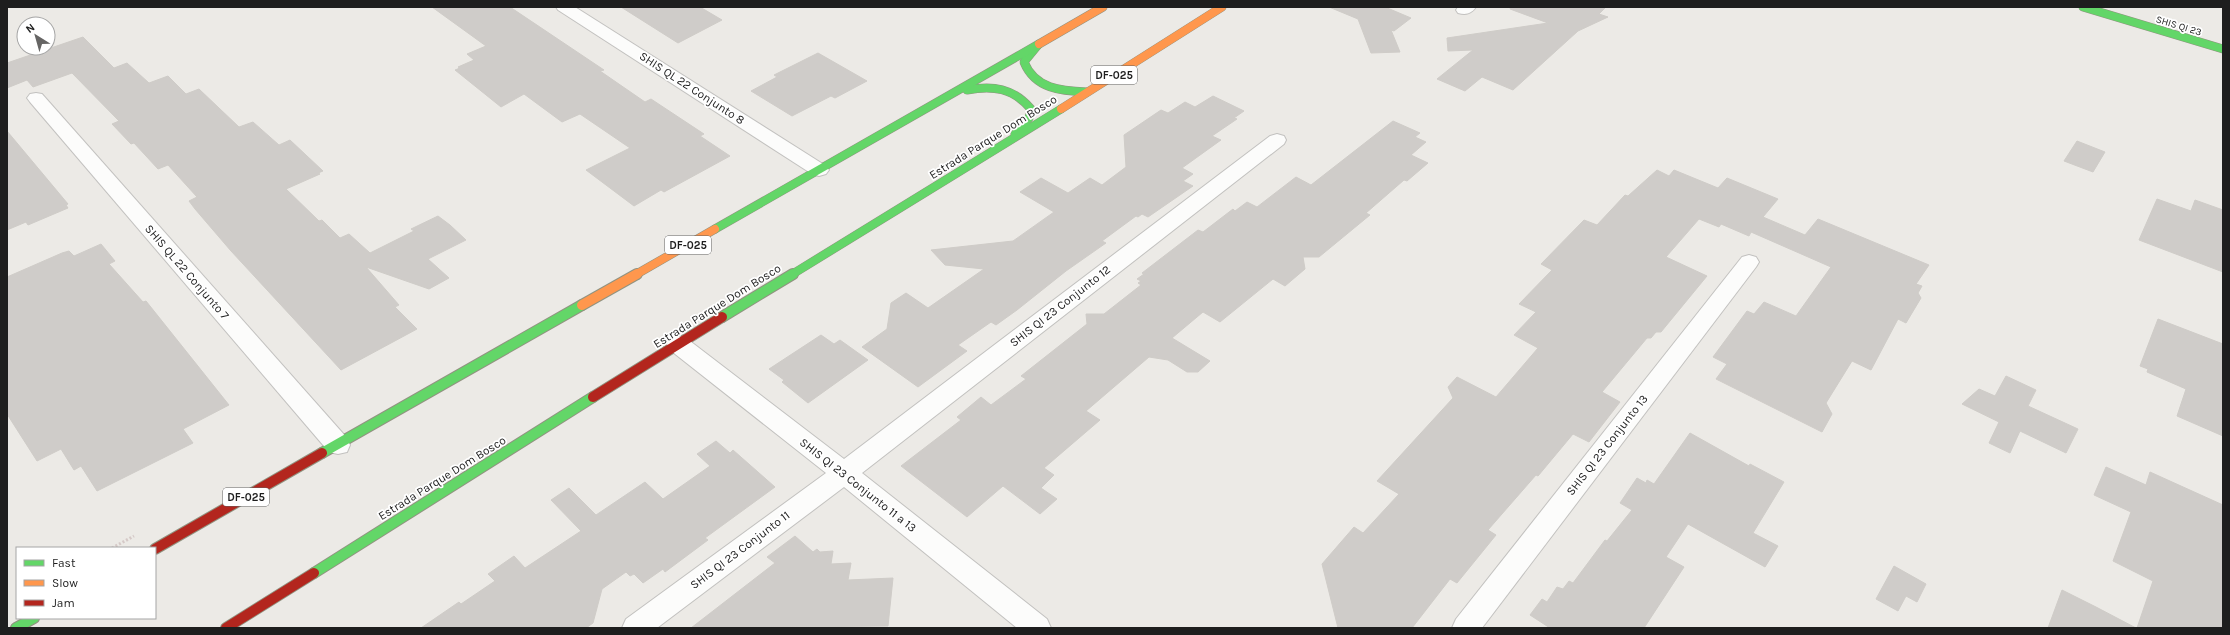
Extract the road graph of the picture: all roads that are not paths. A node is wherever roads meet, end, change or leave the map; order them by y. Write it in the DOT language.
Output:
graph roads {
  1 [pos="564,7"];
  2 [pos="1103,7"];
  3 [pos="1222,7"];
  4 [pos="2083,7"];
  5 [pos="1038,45"];
  6 [pos="2223,49"];
  7 [pos="1087,92"];
  8 [pos="948,94"];
  9 [pos="36,98"];
  10 [pos="1277,140"];
  11 [pos="1006,143"];
  12 [pos="820,170"];
  13 [pos="1749,262"];
  14 [pos="678,344"];
  15 [pos="338,445"];
  16 [pos="844,473"];
  17 [pos="156,548"];
  18 [pos="32,619"];
  19 [pos="16,628"];
  20 [pos="226,628"];
  21 [pos="636,628"];
  22 [pos="1037,628"];
  23 [pos="1466,628"];
  1 -- 12 [label="street, SHIS QL 22 Conjunto 8"];
  2 -- 5 [label="main road, DF-025"];
  3 -- 7 [label="main road, Estrada Parque Dom Bosco / DF-025"];
  4 -- 6 [label="main road, SHIS QI 23"];
  5 -- 7 [label="main road"];
  5 -- 8 [label="main road, DF-025"];
  7 -- 11 [label="main road, Estrada Parque Dom Bosco / DF-025"];
  8 -- 11 [label="main road"];
  8 -- 12 [label="main road, DF-025"];
  9 -- 15 [label="street, SHIS QL 22 Conjunto 7"];
  10 -- 16 [label="street, SHIS QI 23 Conjunto 12"];
  11 -- 14 [label="main road, Estrada Parque Dom Bosco / DF-025"];
  12 -- 15 [label="main road, DF-025"];
  13 -- 23 [label="street, SHIS QI 23 Conjunto 13"];
  14 -- 16 [label="street, SHIS QI 23 Conjunto 11 a 13"];
  14 -- 20 [label="main road, Estrada Parque Dom Bosco / DF-025"];
  15 -- 17 [label="main road, DF-025"];
  16 -- 21 [label="street, SHIS QI 23 Conjunto 11"];
  16 -- 22 [label="street, SHIS QI 23 Conjunto 11 a 13"];
  18 -- 19 [label="main road"];
}
